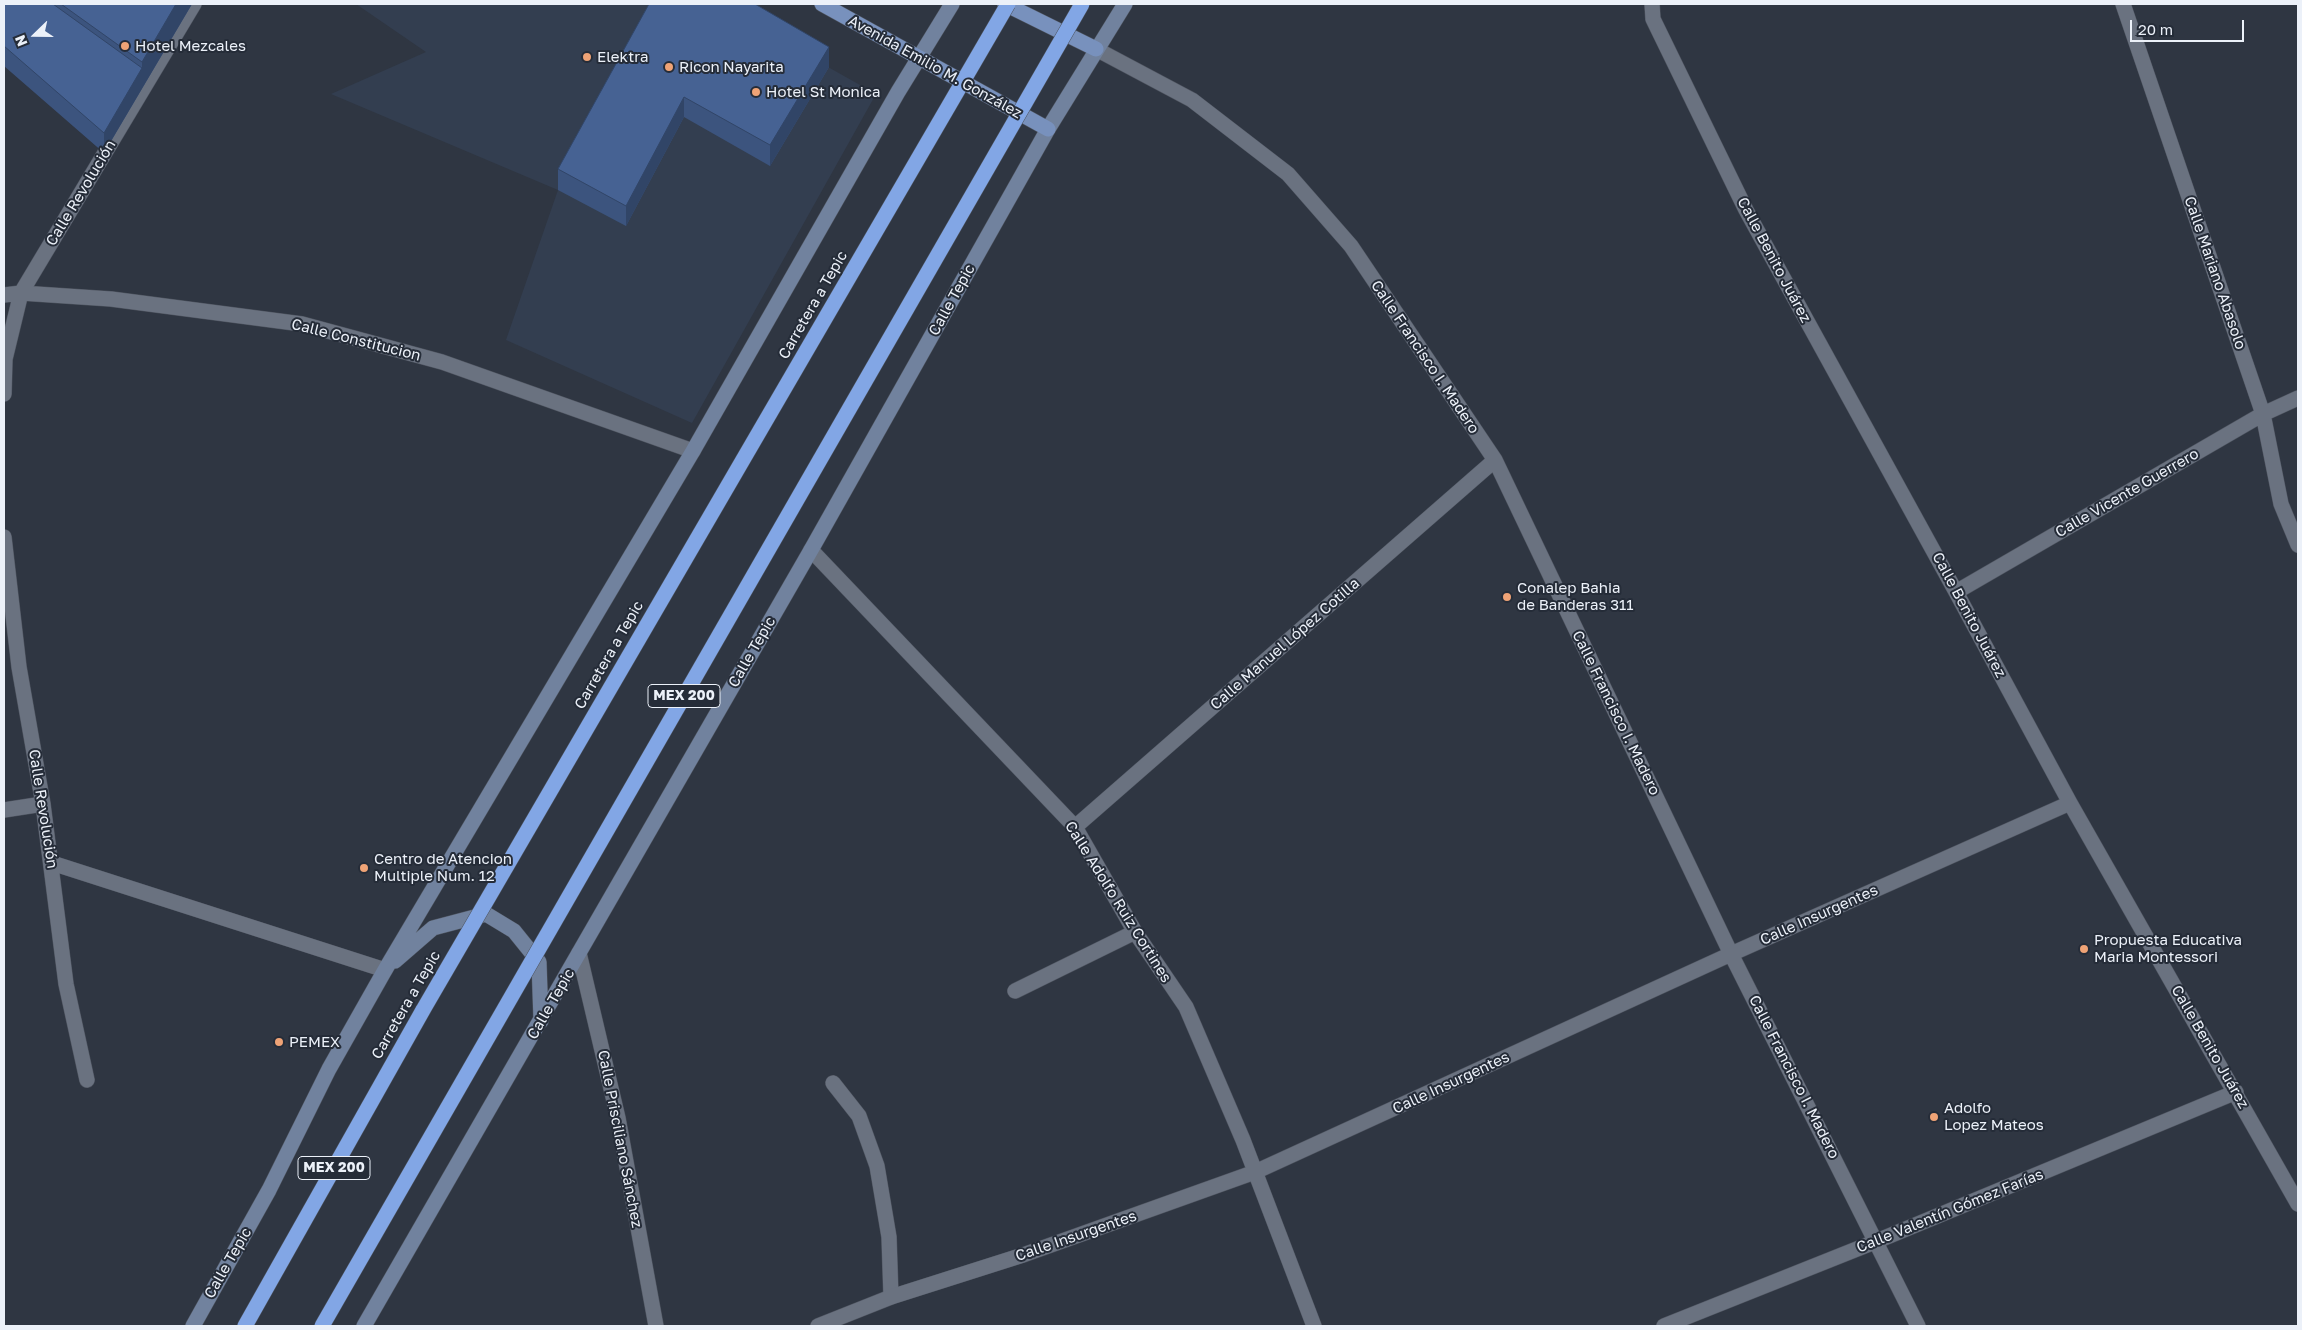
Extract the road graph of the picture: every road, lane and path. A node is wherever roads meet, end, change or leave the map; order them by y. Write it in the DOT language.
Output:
graph roads {
  1 [pos="194,4"];
  2 [pos="822,4"];
  3 [pos="952,4"];
  4 [pos="1006,4"];
  5 [pos="1082,4"];
  6 [pos="1125,4"];
  7 [pos="1652,4"];
  8 [pos="2123,4"];
  9 [pos="1096,49"];
  10 [pos="919,56"];
  11 [pos="1048,130"];
  12 [pos="21,293"];
  13 [pos="4,295"];
  14 [pos="4,394"];
  15 [pos="2298,398"];
  16 [pos="2263,414"];
  17 [pos="693,451"];
  18 [pos="1495,460"];
  19 [pos="4,537"];
  20 [pos="2298,545"];
  21 [pos="811,550"];
  22 [pos="1956,592"];
  23 [pos="2070,803"];
  24 [pos="43,804"];
  25 [pos="4,810"];
  26 [pos="1075,827"];
  27 [pos="52,863"];
  28 [pos="1135,932"];
  29 [pos="580,953"];
  30 [pos="1731,954"];
  31 [pos="385,970"];
  32 [pos="1016,991"];
  33 [pos="541,1021"];
  34 [pos="87,1080"];
  35 [pos="834,1083"];
  36 [pos="2236,1092"];
  37 [pos="1255,1172"];
  38 [pos="2298,1204"];
  39 [pos="1877,1241"];
  40 [pos="891,1297"];
  41 [pos="192,1326"];
  42 [pos="245,1326"];
  43 [pos="322,1326"];
  44 [pos="364,1326"];
  45 [pos="656,1326"];
  46 [pos="818,1326"];
  47 [pos="1314,1326"];
  48 [pos="1664,1326"];
  49 [pos="1918,1326"];
  1 -- 12 [label="street, Calle Revolución"];
  2 -- 10 [label="main road, Avenida Emilio M. González"];
  3 -- 10 [label="main road, Calle Tepic"];
  4 -- 9 [label="main road"];
  4 -- 42 [label="highway, Carretera a Tepic / MEX 200, bridge"];
  5 -- 43 [label="highway, MEX 200, bridge"];
  6 -- 9 [label="main road, Calle Tepic"];
  7 -- 22 [label="street, Calle Benito Juárez"];
  8 -- 16 [label="street, Calle Mariano Abasolo"];
  9 -- 11 [label="main road, Calle Tepic"];
  9 -- 18 [label="street, Calle Francisco I. Madero"];
  10 -- 11 [label="main road, Avenida Emilio M. González"];
  10 -- 17 [label="main road, Calle Tepic"];
  11 -- 21 [label="main road, Calle Tepic"];
  12 -- 13 [label="street, Calle Constitucion"];
  12 -- 14 [label="street, Calle Revolución"];
  12 -- 17 [label="street, Calle Constitucion"];
  15 -- 16 [label="street, Calle Vicente Guerrero"];
  16 -- 20 [label="street, Calle Mariano Abasolo"];
  16 -- 22 [label="street, Calle Vicente Guerrero"];
  17 -- 31 [label="main road, Calle Tepic"];
  18 -- 26 [label="street, Calle Manuel López Cotilla"];
  18 -- 30 [label="street, Calle Francisco I. Madero"];
  19 -- 24 [label="street, Calle Revolución"];
  21 -- 26 [label="street, Calle Adolfo Ruiz Cortines"];
  21 -- 29 [label="main road, Calle Tepic"];
  22 -- 23 [label="street, Calle Benito Juárez"];
  23 -- 30 [label="street, Calle Insurgentes"];
  23 -- 36 [label="street, Calle Benito Juárez"];
  24 -- 25 [label="street"];
  24 -- 27 [label="street, Calle Revolución"];
  26 -- 28 [label="street, Calle Adolfo Ruiz Cortines"];
  27 -- 31 [label="street"];
  27 -- 34 [label="street, Calle Revolución"];
  28 -- 32 [label="street"];
  28 -- 37 [label="street, Calle Adolfo Ruiz Cortines"];
  29 -- 33 [label="main road, Calle Tepic"];
  29 -- 45 [label="street, Calle Prisciliano Sánchez"];
  30 -- 37 [label="street, Calle Insurgentes"];
  30 -- 39 [label="street, Calle Francisco I. Madero"];
  31 -- 33 [label="main road"];
  31 -- 41 [label="main road, Calle Tepic"];
  33 -- 44 [label="main road, Calle Tepic"];
  35 -- 40 [label="street"];
  36 -- 38 [label="street, Calle Benito Juárez"];
  36 -- 39 [label="street, Calle Valentín Gómez Farías"];
  37 -- 40 [label="street, Calle Insurgentes"];
  37 -- 47 [label="street, Calle Adolfo Ruiz Cortines"];
  39 -- 48 [label="street, Calle Valentín Gómez Farías"];
  39 -- 49 [label="street, Calle Francisco I. Madero"];
  40 -- 46 [label="street, Calle Insurgentes"];
}
